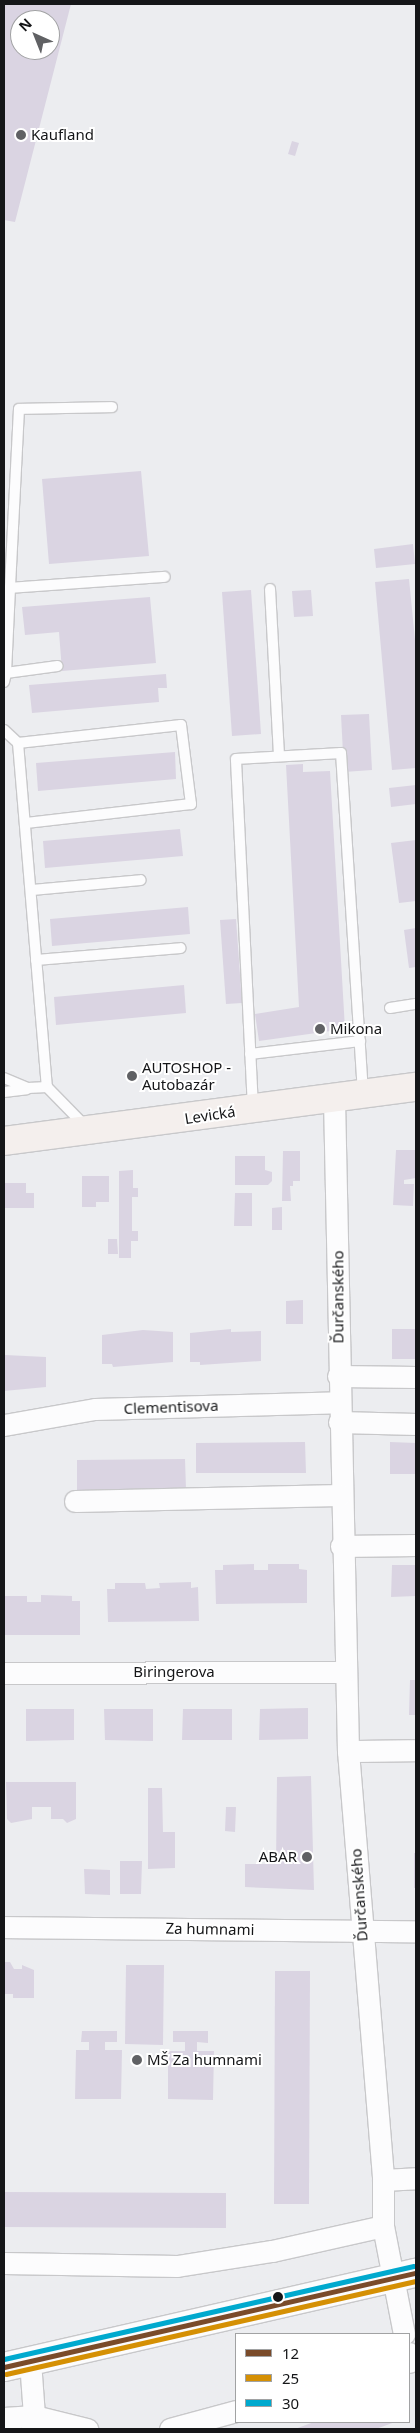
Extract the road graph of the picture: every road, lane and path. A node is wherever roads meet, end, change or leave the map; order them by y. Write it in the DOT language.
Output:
graph roads {
  1 [pos="112,408"];
  2 [pos="165,577"];
  3 [pos="10,588"];
  4 [pos="270,589"];
  5 [pos="58,666"];
  6 [pos="5,678"];
  7 [pos="4,730"];
  8 [pos="18,743"];
  9 [pos="279,756"];
  10 [pos="26,823"];
  11 [pos="141,880"];
  12 [pos="32,890"];
  13 [pos="182,948"];
  14 [pos="36,960"];
  15 [pos="416,1004"];
  16 [pos="390,1008"];
  17 [pos="360,1040"];
  18 [pos="250,1054"];
  19 [pos="4,1078"];
  20 [pos="47,1087"];
  21 [pos="416,1087"];
  22 [pos="28,1088"];
  23 [pos="4,1092"];
  24 [pos="364,1094"];
  25 [pos="334,1098"];
  26 [pos="253,1109"];
  27 [pos="89,1129"];
  28 [pos="4,1141"];
  29 [pos="338,1376"];
  30 [pos="416,1377"];
  31 [pos="339,1412"];
  32 [pos="416,1424"];
  33 [pos="4,1425"];
  34 [pos="340,1495"];
  35 [pos="75,1501"];
  36 [pos="341,1546"];
  37 [pos="416,1546"];
  38 [pos="344,1672"];
  39 [pos="4,1673"];
  40 [pos="416,1750"];
  41 [pos="348,1751"];
  42 [pos="4,1927"];
  43 [pos="416,1931"];
  44 [pos="362,1933"];
  45 [pos="416,2178"];
  46 [pos="383,2180"];
  47 [pos="383,2226"];
  48 [pos="4,2263"];
  49 [pos="405,2276"];
  50 [pos="404,2333"];
  51 [pos="17,2364"];
  52 [pos="235,2411"];
  53 [pos="4,2418"];
  54 [pos="33,2423"];
  55 [pos="87,2429"];
  56 [pos="170,2429"];
  1 -- 3 [label="lane"];
  2 -- 3 [label="lane"];
  3 -- 6 [label="lane"];
  4 -- 9 [label="lane"];
  5 -- 6 [label="lane"];
  7 -- 8 [label="lane"];
  8 -- 10 [label="lane"];
  8 -- 10 [label="lane"];
  9 -- 17 [label="lane"];
  9 -- 18 [label="lane"];
  10 -- 12 [label="lane"];
  11 -- 12 [label="lane"];
  12 -- 14 [label="lane"];
  13 -- 14 [label="lane"];
  14 -- 20 [label="lane"];
  15 -- 16 [label="lane"];
  17 -- 18 [label="lane"];
  17 -- 24 [label="lane"];
  18 -- 26 [label="lane"];
  19 -- 22 [label="lane"];
  20 -- 22 [label="lane"];
  20 -- 27 [label="lane"];
  21 -- 24 [label="main road, Levická"];
  22 -- 23 [label="lane"];
  24 -- 25 [label="main road, Levická"];
  25 -- 26 [label="main road, Levická"];
  25 -- 29 [label="street, Ďurčanského"];
  26 -- 27 [label="main road, Levická"];
  27 -- 28 [label="main road, Levická"];
  29 -- 30 [label="street"];
  29 -- 31 [label="street, Ďurčanského"];
  31 -- 32 [label="street, Clementisova"];
  31 -- 33 [label="street, Clementisova"];
  31 -- 34 [label="street, Ďurčanského"];
  34 -- 35 [label="street"];
  34 -- 36 [label="street, Ďurčanského"];
  36 -- 37 [label="street"];
  36 -- 38 [label="street, Ďurčanského"];
  38 -- 39 [label="street, Biringerova"];
  38 -- 41 [label="street, Ďurčanského"];
  40 -- 41 [label="street"];
  41 -- 44 [label="street, Ďurčanského"];
  42 -- 44 [label="street, Za humnami"];
  43 -- 44 [label="street, Za humnami"];
  44 -- 46 [label="street, Ďurčanského"];
  45 -- 46 [label="street"];
  46 -- 47 [label="street, Ďurčanského"];
  47 -- 48 [label="street"];
  47 -- 49 [label="street, Ďurčanského"];
  49 -- 50 [label="street, Ďurčanského"];
  49 -- 51 [label="street"];
  51 -- 54 [label="street"];
  52 -- 56 [label="street"];
  53 -- 54 [label="street"];
  54 -- 55 [label="street"];
}
